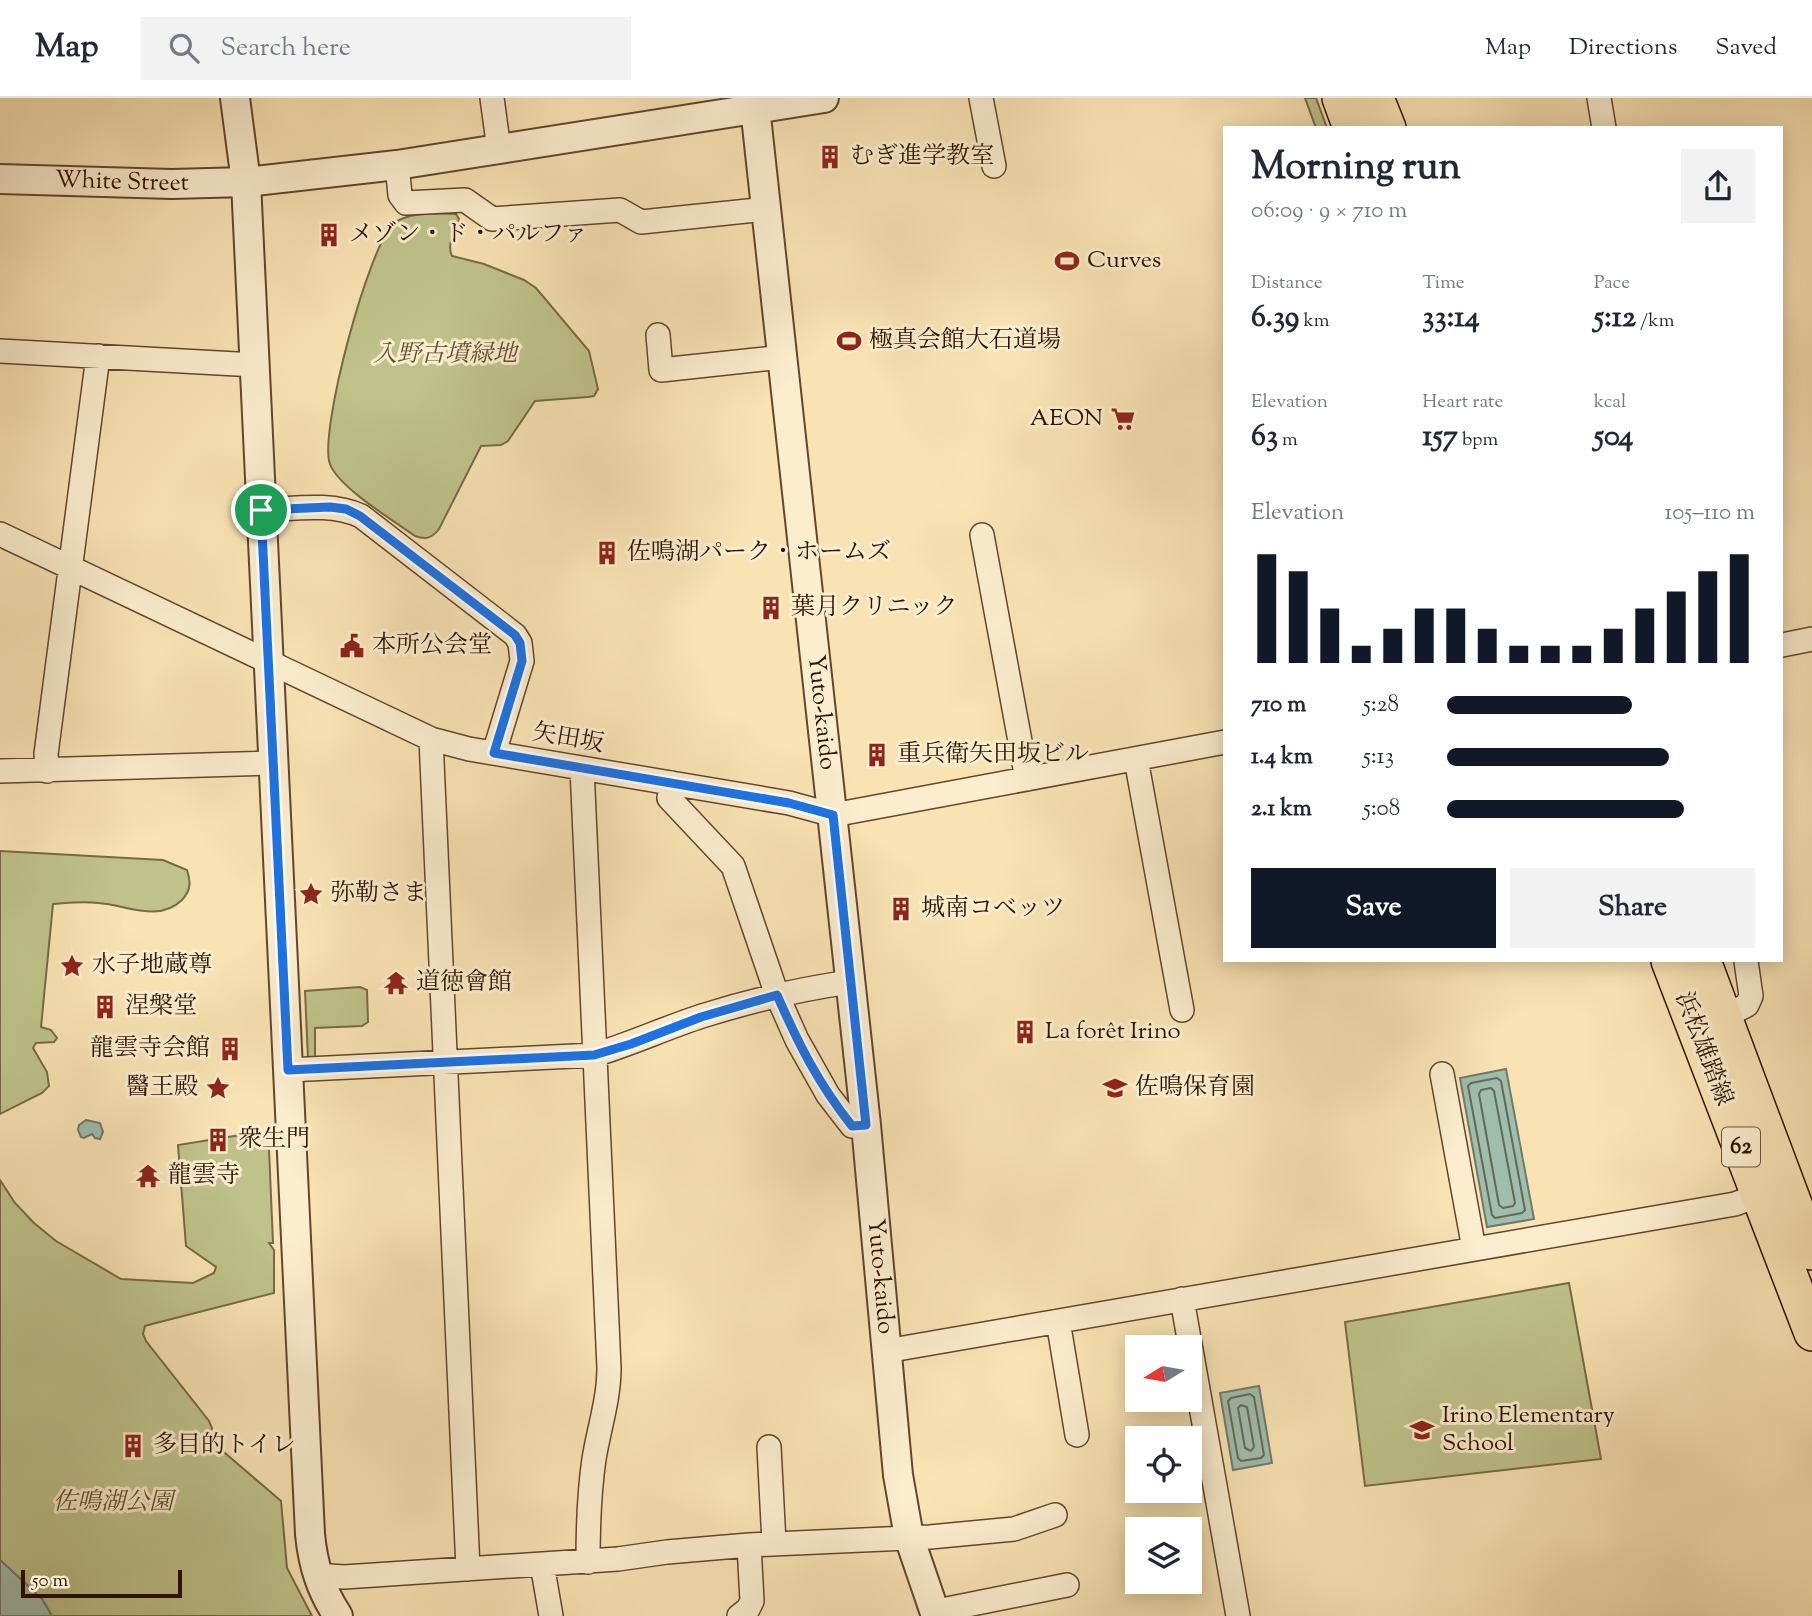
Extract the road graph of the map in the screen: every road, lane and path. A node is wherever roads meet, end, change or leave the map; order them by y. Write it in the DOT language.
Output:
graph roads {
  1 [pos="235,98"];
  2 [pos="492,98"];
  3 [pos="824,98"];
  4 [pos="981,98"];
  5 [pos="1339,98"];
  6 [pos="1376,98"];
  7 [pos="1599,98"];
  8 [pos="755,104"];
  9 [pos="1350,126"];
  10 [pos="1387,126"];
  11 [pos="1604,126"];
  12 [pos="499,149"];
  13 [pos="397,165"];
  14 [pos="994,166"];
  15 [pos="0,179"];
  16 [pos="246,182"];
  17 [pos="766,209"];
  18 [pos="658,335"];
  19 [pos="0,351"];
  20 [pos="98,356"];
  21 [pos="783,357"];
  22 [pos="255,365"];
  23 [pos="261,510"];
  24 [pos="0,534"];
  25 [pos="982,536"];
  26 [pos="71,567"];
  27 [pos="1812,639"];
  28 [pos="1783,645"];
  29 [pos="268,662"];
  30 [pos="430,739"];
  31 [pos="1223,742"];
  32 [pos="494,753"];
  33 [pos="1136,759"];
  34 [pos="273,763"];
  35 [pos="582,768"];
  36 [pos="47,771"];
  37 [pos="0,772"];
  38 [pos="1027,779"];
  39 [pos="671,783"];
  40 [pos="833,815"];
  41 [pos="1670,962"];
  42 [pos="1703,962"];
  43 [pos="1746,962"];
  44 [pos="850,982"];
  45 [pos="777,995"];
  46 [pos="1182,1010"];
  47 [pos="1724,1017"];
  48 [pos="594,1055"];
  49 [pos="445,1062"];
  50 [pos="288,1070"];
  51 [pos="1442,1074"];
  52 [pos="866,1125"];
  53 [pos="1759,1195"];
  54 [pos="1803,1202"];
  55 [pos="1474,1250"];
  56 [pos="1812,1252"];
  57 [pos="1182,1299"];
  58 [pos="1058,1321"];
  59 [pos="1812,1333"];
  60 [pos="887,1351"];
  61 [pos="1077,1435"];
  62 [pos="769,1447"];
  63 [pos="1055,1515"];
  64 [pos="909,1537"];
  65 [pos="774,1544"];
  66 [pos="749,1545"];
  67 [pos="588,1562"];
  68 [pos="542,1564"];
  69 [pos="468,1569"];
  70 [pos="316,1575"];
  71 [pos="1068,1584"];
  72 [pos="936,1615"];
  73 [pos="338,1616"];
  74 [pos="551,1616"];
  75 [pos="738,1616"];
  76 [pos="1238,1616"];
  1 -- 16 [label="street"];
  2 -- 12 [label="street"];
  3 -- 8 [label="street, White Street"];
  4 -- 14 [label="street"];
  5 -- 9 [label="main road"];
  6 -- 10 [label="main road"];
  7 -- 11 [label="street"];
  8 -- 12 [label="street, White Street"];
  8 -- 17 [label="street, Yuto-kaido"];
  12 -- 13 [label="street, White Street"];
  13 -- 16 [label="street, White Street"];
  13 -- 17 [label="street"];
  15 -- 16 [label="street, White Street"];
  16 -- 22 [label="street"];
  17 -- 21 [label="street, Yuto-kaido"];
  18 -- 21 [label="street"];
  19 -- 20 [label="street"];
  20 -- 22 [label="street"];
  20 -- 26 [label="street"];
  21 -- 40 [label="street, Yuto-kaido"];
  22 -- 23 [label="street"];
  23 -- 29 [label="street"];
  23 -- 32 [label="street"];
  24 -- 26 [label="street, 矢田坂"];
  25 -- 38 [label="street"];
  26 -- 29 [label="street, 矢田坂"];
  26 -- 36 [label="street"];
  27 -- 28 [label="street"];
  29 -- 30 [label="street, 矢田坂"];
  29 -- 34 [label="street"];
  30 -- 32 [label="street, 矢田坂"];
  30 -- 49 [label="street"];
  31 -- 33 [label="street"];
  32 -- 35 [label="street, 矢田坂"];
  33 -- 38 [label="street"];
  33 -- 46 [label="street"];
  34 -- 36 [label="street"];
  34 -- 50 [label="street"];
  35 -- 39 [label="street, 矢田坂"];
  35 -- 48 [label="street"];
  36 -- 37 [label="street"];
  38 -- 40 [label="street"];
  39 -- 40 [label="street, 矢田坂"];
  39 -- 45 [label="street"];
  40 -- 44 [label="street, Yuto-kaido"];
  41 -- 53 [label="main road, 浜松雄踏線 / 62"];
  42 -- 47 [label="main road, 浜松雄踏線 / 62"];
  43 -- 47 [label="street"];
  44 -- 45 [label="street"];
  44 -- 52 [label="street, Yuto-kaido"];
  45 -- 48 [label="street"];
  45 -- 52 [label="street"];
  47 -- 54 [label="main road, 浜松雄踏線 / 62"];
  48 -- 49 [label="street"];
  48 -- 67 [label="street"];
  49 -- 50 [label="street"];
  49 -- 69 [label="street"];
  50 -- 70 [label="street"];
  51 -- 55 [label="street"];
  52 -- 60 [label="street, Yuto-kaido"];
  53 -- 55 [label="street"];
  53 -- 59 [label="main road, 浜松雄踏線 / 62"];
  54 -- 56 [label="main road, 浜松雄踏線 / 62"];
  55 -- 57 [label="street"];
  57 -- 58 [label="street"];
  57 -- 76 [label="street"];
  58 -- 60 [label="street"];
  58 -- 61 [label="street"];
  60 -- 64 [label="street, Yuto-kaido"];
  62 -- 65 [label="street"];
  63 -- 64 [label="street"];
  64 -- 65 [label="street"];
  64 -- 72 [label="street, Yuto-kaido"];
  65 -- 66 [label="street"];
  66 -- 67 [label="street"];
  66 -- 75 [label="street"];
  67 -- 68 [label="street"];
  68 -- 69 [label="street"];
  68 -- 74 [label="street"];
  69 -- 70 [label="street"];
  70 -- 73 [label="street"];
  71 -- 72 [label="street"];
}
